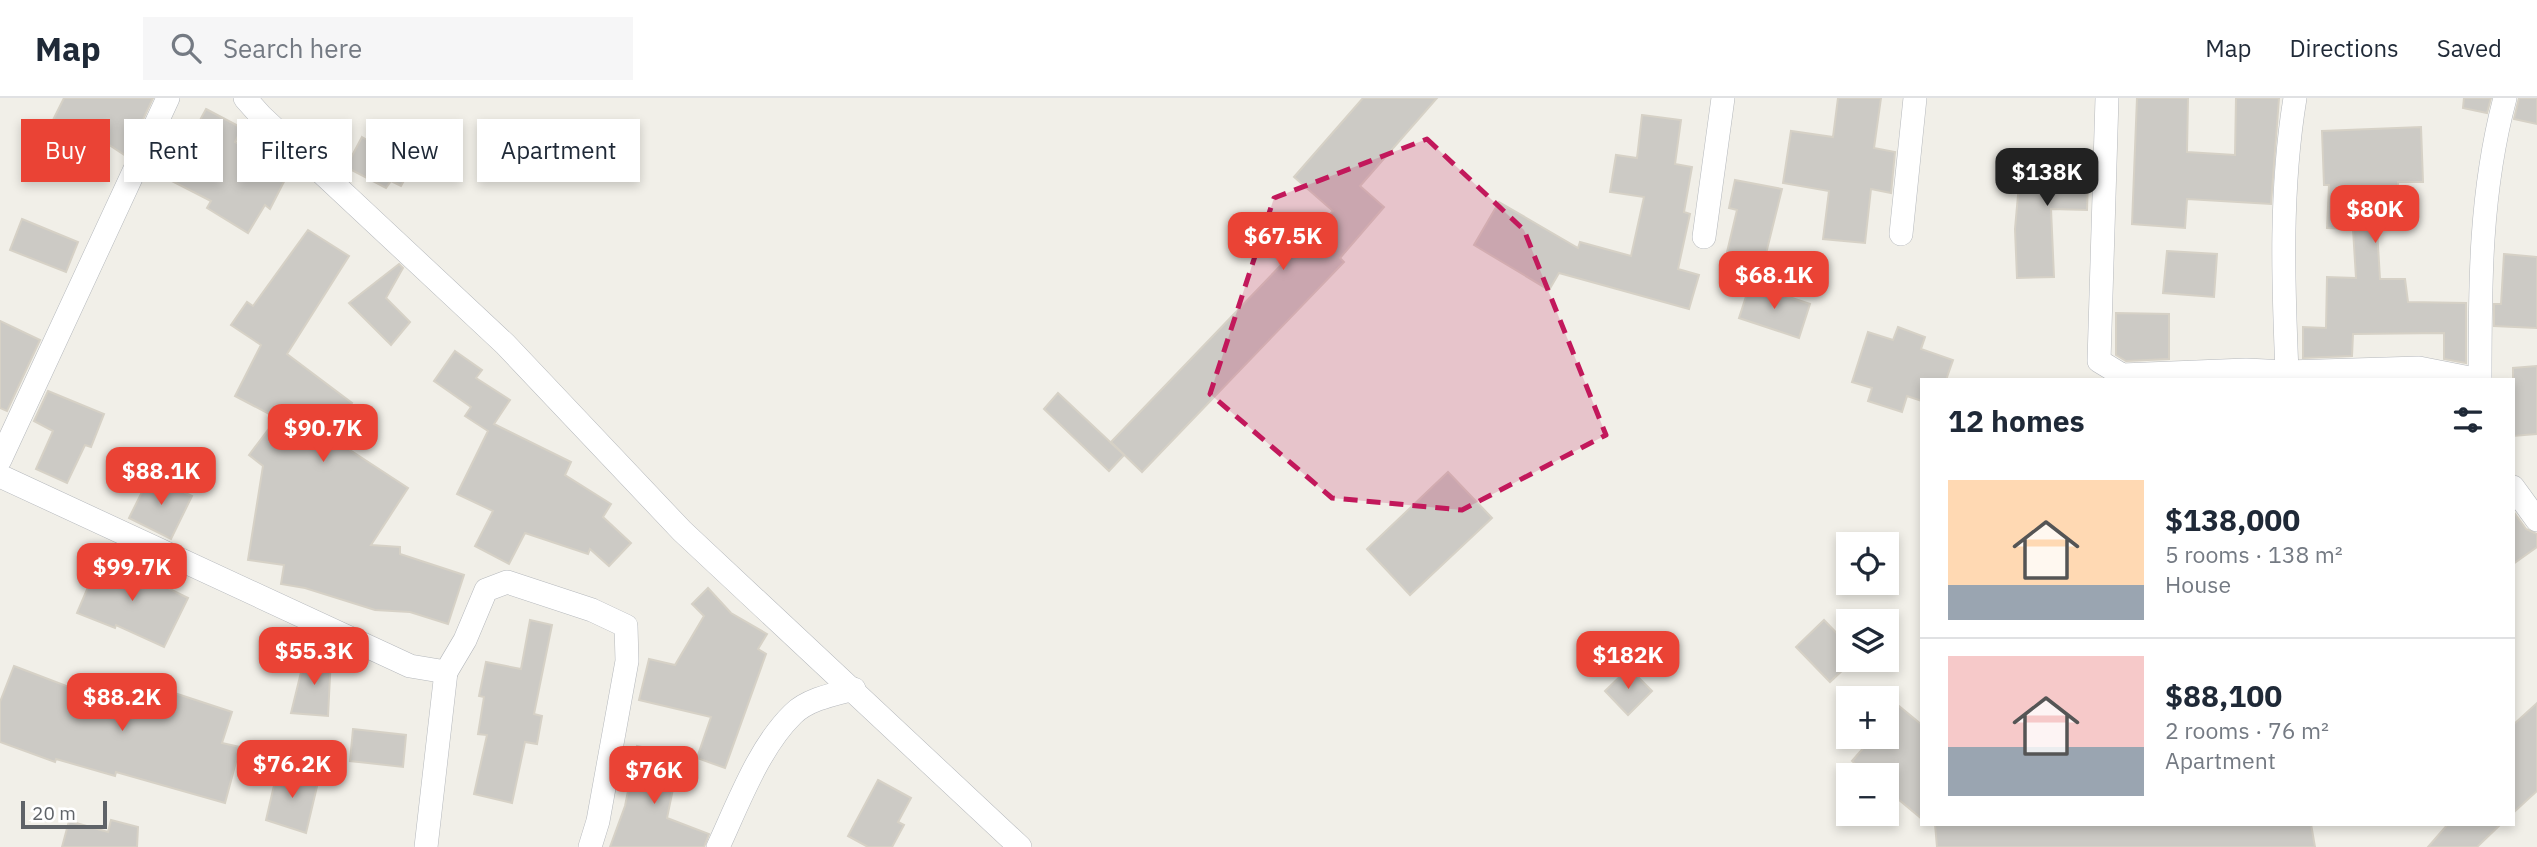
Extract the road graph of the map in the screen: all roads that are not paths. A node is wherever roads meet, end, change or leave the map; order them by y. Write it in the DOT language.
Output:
graph roads {
  1 [pos="168,98"];
  2 [pos="245,98"];
  3 [pos="1723,98"];
  4 [pos="1915,98"];
  5 [pos="2107,98"];
  6 [pos="2295,98"];
  7 [pos="2505,98"];
  8 [pos="1901,234"];
  9 [pos="1704,237"];
  10 [pos="2287,372"];
  11 [pos="2474,378"];
  12 [pos="2480,378"];
  13 [pos="0,460"];
  14 [pos="0,476"];
  15 [pos="2515,489"];
  16 [pos="2537,520"];
  17 [pos="446,672"];
  18 [pos="854,689"];
  19 [pos="426,847"];
  20 [pos="590,847"];
  21 [pos="718,847"];
  22 [pos="1020,847"];
  1 -- 13 [label="street"];
  2 -- 18 [label="street"];
  3 -- 9 [label="street"];
  4 -- 8 [label="street"];
  5 -- 10 [label="street"];
  6 -- 10 [label="street"];
  7 -- 12 [label="street"];
  10 -- 11 [label="street"];
  14 -- 17 [label="street"];
  15 -- 16 [label="street"];
  17 -- 19 [label="street"];
  17 -- 20 [label="street"];
  18 -- 21 [label="street"];
  18 -- 22 [label="street"];
}
